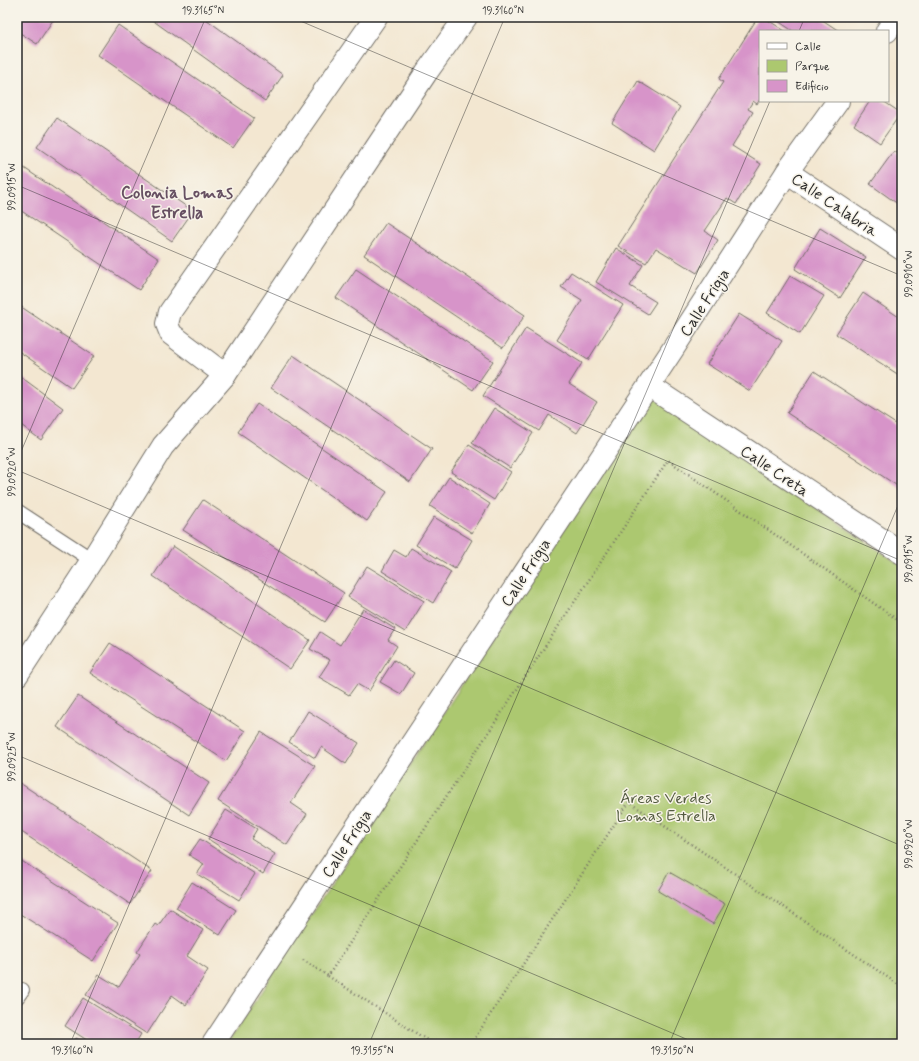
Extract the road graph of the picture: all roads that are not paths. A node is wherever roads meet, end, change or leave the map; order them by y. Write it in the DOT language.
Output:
graph roads {
  1 [pos="376,17"];
  2 [pos="466,17"];
  3 [pos="897,17"];
  4 [pos="888,30"];
  5 [pos="837,102"];
  6 [pos="788,172"];
  7 [pos="902,249"];
  8 [pos="225,375"];
  9 [pos="649,386"];
  10 [pos="17,511"];
  11 [pos="902,553"];
  12 [pos="92,560"];
  13 [pos="17,674"];
  14 [pos="213,1044"];
  1 -- 8 [label="street"];
  2 -- 8 [label="street"];
  3 -- 4 [label="street"];
  5 -- 6 [label="street, Calle Frigia"];
  6 -- 7 [label="street, Calle Calabria"];
  6 -- 9 [label="street, Calle Frigia"];
  8 -- 12 [label="street"];
  9 -- 11 [label="street, Calle Creta"];
  9 -- 14 [label="street, Calle Frigia"];
  10 -- 12 [label="lane"];
  12 -- 13 [label="street"];
}
